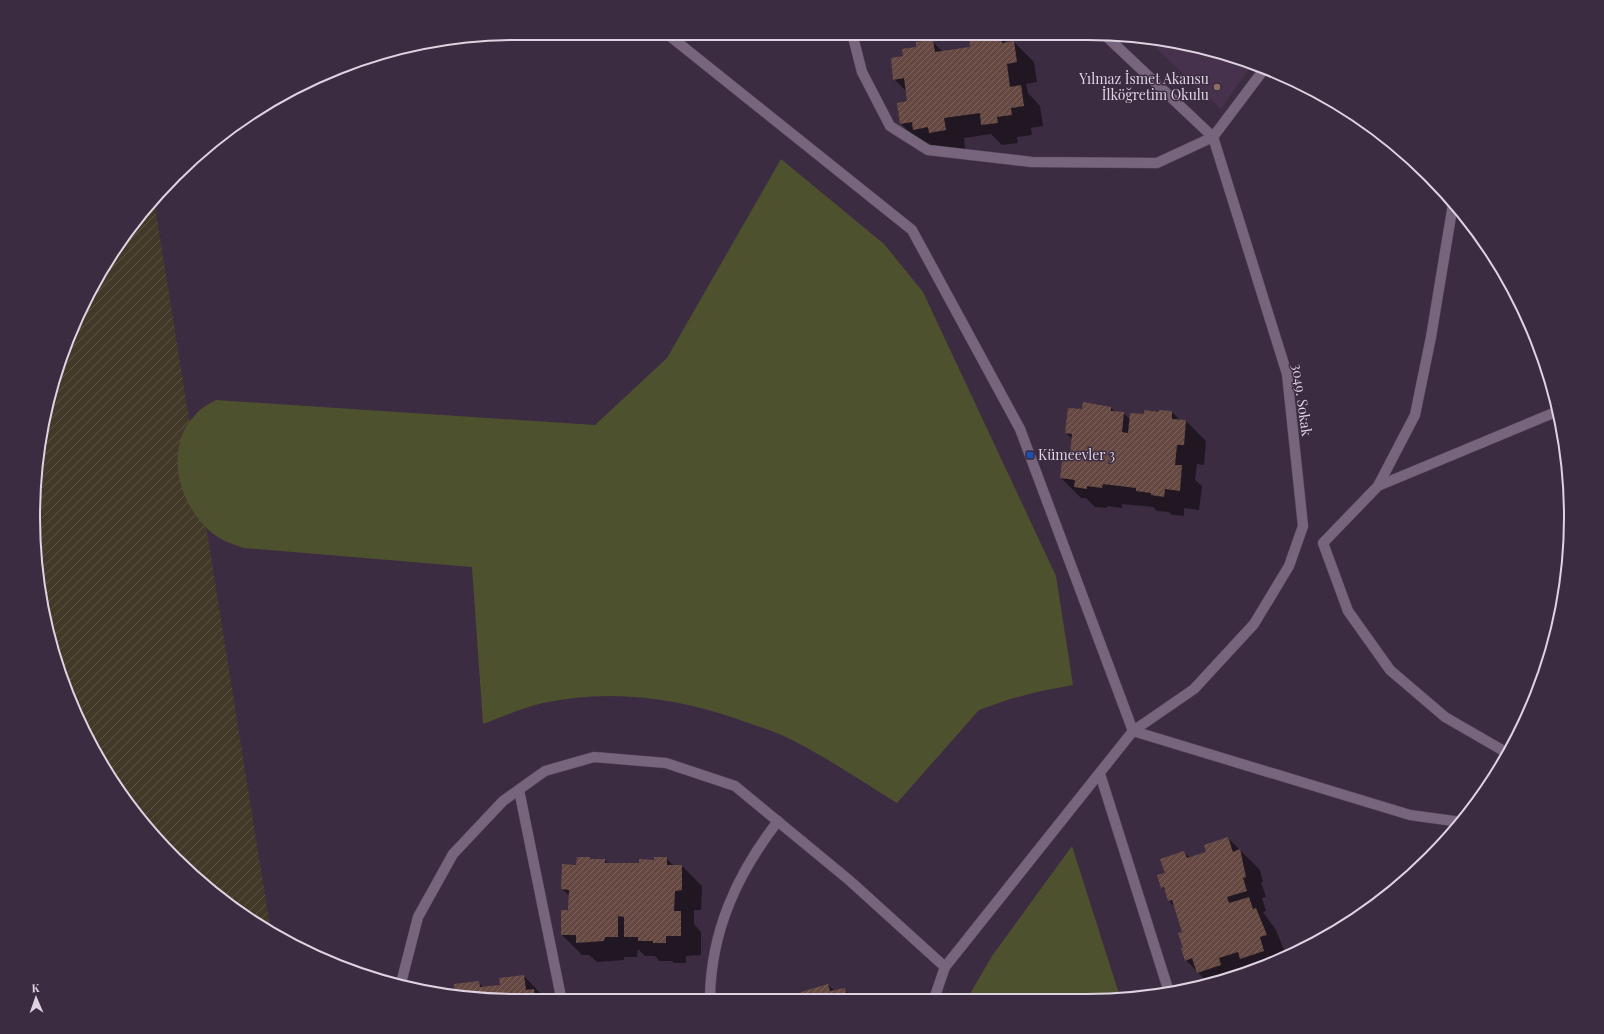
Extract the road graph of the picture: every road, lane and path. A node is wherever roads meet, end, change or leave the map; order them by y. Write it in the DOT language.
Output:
graph roads {
  1 [pos="674,40"];
  2 [pos="854,40"];
  3 [pos="1112,41"];
  4 [pos="1261,73"];
  5 [pos="1213,137"];
  6 [pos="1452,210"];
  7 [pos="1553,413"];
  8 [pos="1378,486"];
  9 [pos="1133,731"];
  10 [pos="1503,751"];
  11 [pos="1100,774"];
  12 [pos="519,790"];
  13 [pos="778,821"];
  14 [pos="1454,821"];
  15 [pos="945,967"];
  16 [pos="402,980"];
  17 [pos="1167,987"];
  18 [pos="560,994"];
  19 [pos="710,994"];
  20 [pos="936,994"];
  1 -- 9 [label="street"];
  2 -- 5 [label="street"];
  3 -- 5 [label="street, 3049. Sokak"];
  4 -- 5 [label="street"];
  5 -- 9 [label="street, 3049. Sokak"];
  6 -- 8 [label="street"];
  7 -- 8 [label="street"];
  8 -- 10 [label="street"];
  9 -- 11 [label="street, 3049. Sokak"];
  9 -- 14 [label="street"];
  11 -- 15 [label="street, 3049. Sokak"];
  11 -- 17 [label="street"];
  12 -- 13 [label="street"];
  12 -- 16 [label="street"];
  12 -- 18 [label="street"];
  13 -- 15 [label="street"];
  13 -- 19 [label="street"];
  15 -- 20 [label="street, 3049. Sokak"];
}
